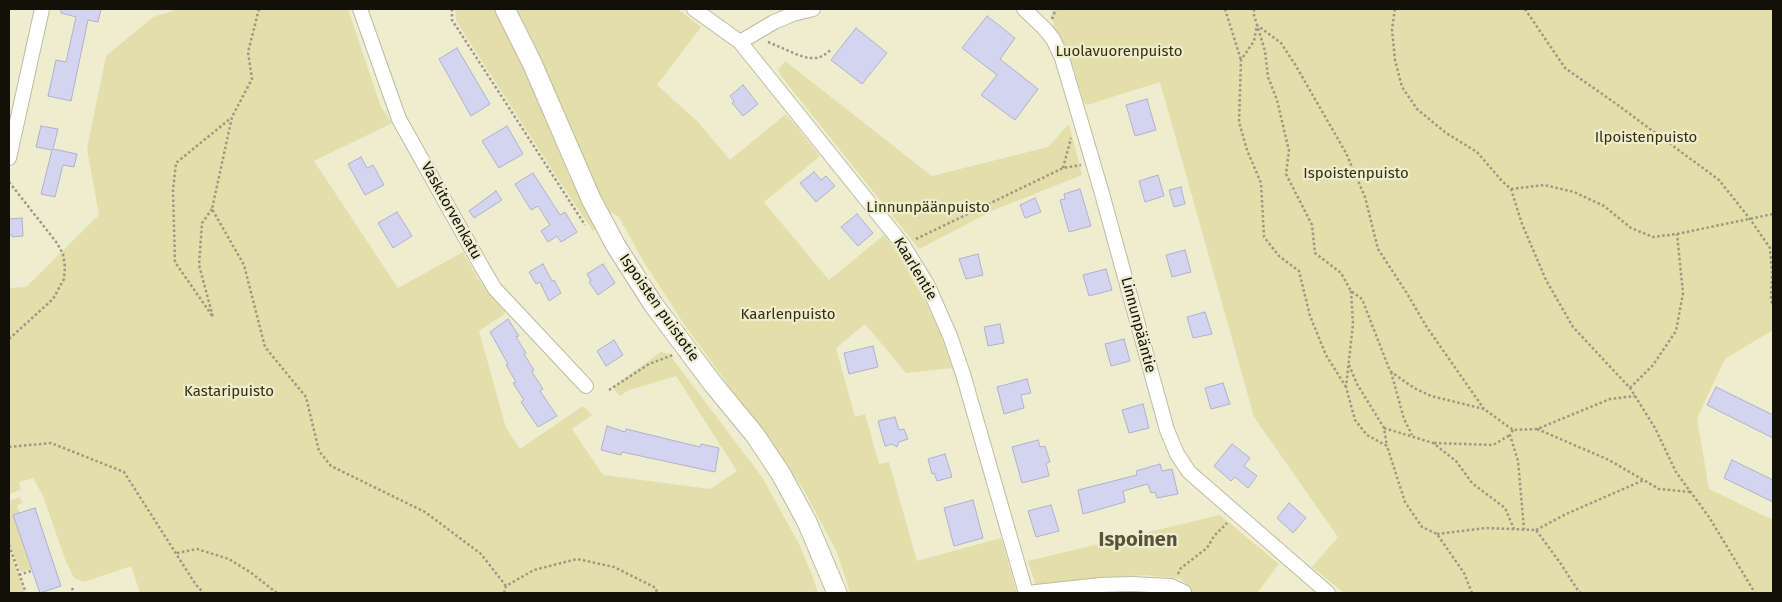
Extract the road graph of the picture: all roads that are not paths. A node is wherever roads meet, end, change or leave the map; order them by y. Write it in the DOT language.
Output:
graph roads {
  1 [pos="42,9"];
  2 [pos="360,9"];
  3 [pos="505,9"];
  4 [pos="694,9"];
  5 [pos="813,9"];
  6 [pos="1024,9"];
  7 [pos="740,42"];
  8 [pos="9,158"];
  9 [pos="586,386"];
  10 [pos="1184,592"];
  11 [pos="837,593"];
  12 [pos="1026,593"];
  13 [pos="1328,593"];
  1 -- 8 [label="street"];
  2 -- 9 [label="street, Vaskitorvenkatu"];
  3 -- 11 [label="main road, Ispoisten puistotie"];
  4 -- 7 [label="street, Kaarlentie"];
  5 -- 7 [label="street"];
  6 -- 13 [label="street, Linnunpääntie"];
  7 -- 12 [label="street, Kaarlentie"];
  10 -- 12 [label="street"];
}
